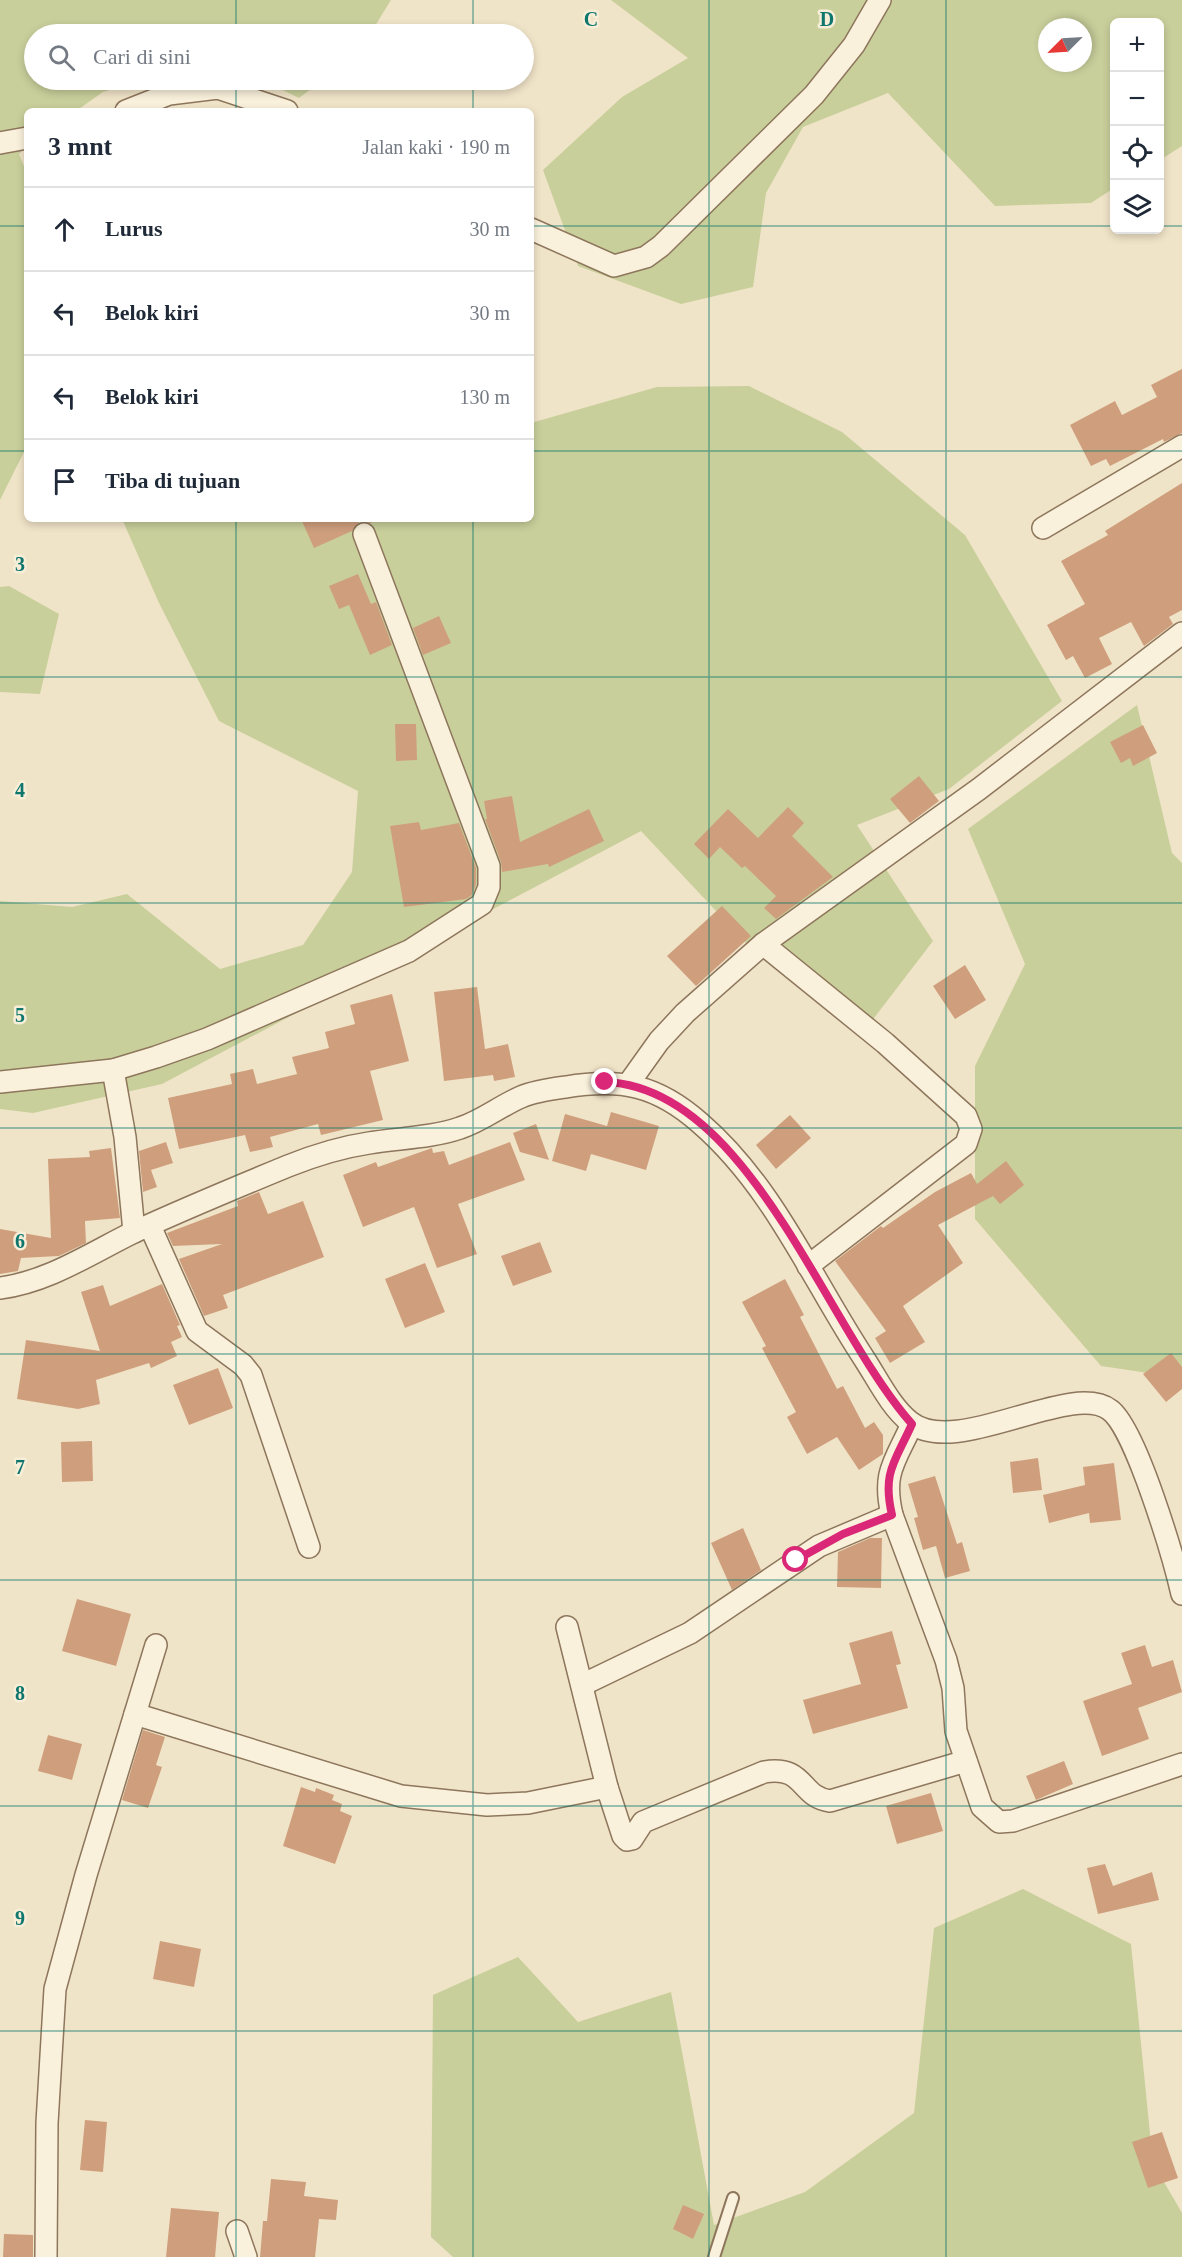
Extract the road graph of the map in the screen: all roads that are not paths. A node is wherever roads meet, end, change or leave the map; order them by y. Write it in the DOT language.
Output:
graph roads {
  1 [pos="880,0"];
  2 [pos="198,90"];
  3 [pos="224,90"];
  4 [pos="133,108"];
  5 [pos="278,108"];
  6 [pos="24,139"];
  7 [pos="0,143"];
  8 [pos="534,231"];
  9 [pos="1182,446"];
  10 [pos="1043,528"];
  11 [pos="364,534"];
  12 [pos="1182,633"];
  13 [pos="763,944"];
  14 [pos="113,1070"];
  15 [pos="0,1082"];
  16 [pos="629,1083"];
  17 [pos="142,1229"];
  18 [pos="808,1266"];
  19 [pos="0,1288"];
  20 [pos="912,1424"];
  21 [pos="892,1515"];
  22 [pos="309,1547"];
  23 [pos="1182,1594"];
  24 [pos="567,1627"];
  25 [pos="156,1645"];
  26 [pos="582,1685"];
  27 [pos="135,1714"];
  28 [pos="966,1761"];
  29 [pos="1182,1764"];
  30 [pos="607,1787"];
  31 [pos="733,2198"];
  32 [pos="237,2231"];
  33 [pos="46,2257"];
  34 [pos="246,2257"];
  35 [pos="714,2257"];
  1 -- 8 [label="street"];
  2 -- 4 [label="street"];
  3 -- 5 [label="street"];
  6 -- 7 [label="street"];
  9 -- 10 [label="street"];
  11 -- 14 [label="street"];
  12 -- 13 [label="street"];
  13 -- 16 [label="street"];
  13 -- 18 [label="street"];
  14 -- 15 [label="street"];
  14 -- 17 [label="street"];
  16 -- 17 [label="street"];
  16 -- 18 [label="street"];
  17 -- 19 [label="street"];
  17 -- 22 [label="street"];
  18 -- 20 [label="street"];
  20 -- 21 [label="street"];
  20 -- 23 [label="street"];
  21 -- 26 [label="street"];
  21 -- 28 [label="street"];
  24 -- 26 [label="street"];
  25 -- 27 [label="street"];
  26 -- 30 [label="street"];
  27 -- 30 [label="street"];
  27 -- 33 [label="street"];
  28 -- 29 [label="street"];
  28 -- 30 [label="street"];
  31 -- 35 [label="lane"];
  32 -- 34 [label="street"];
}
